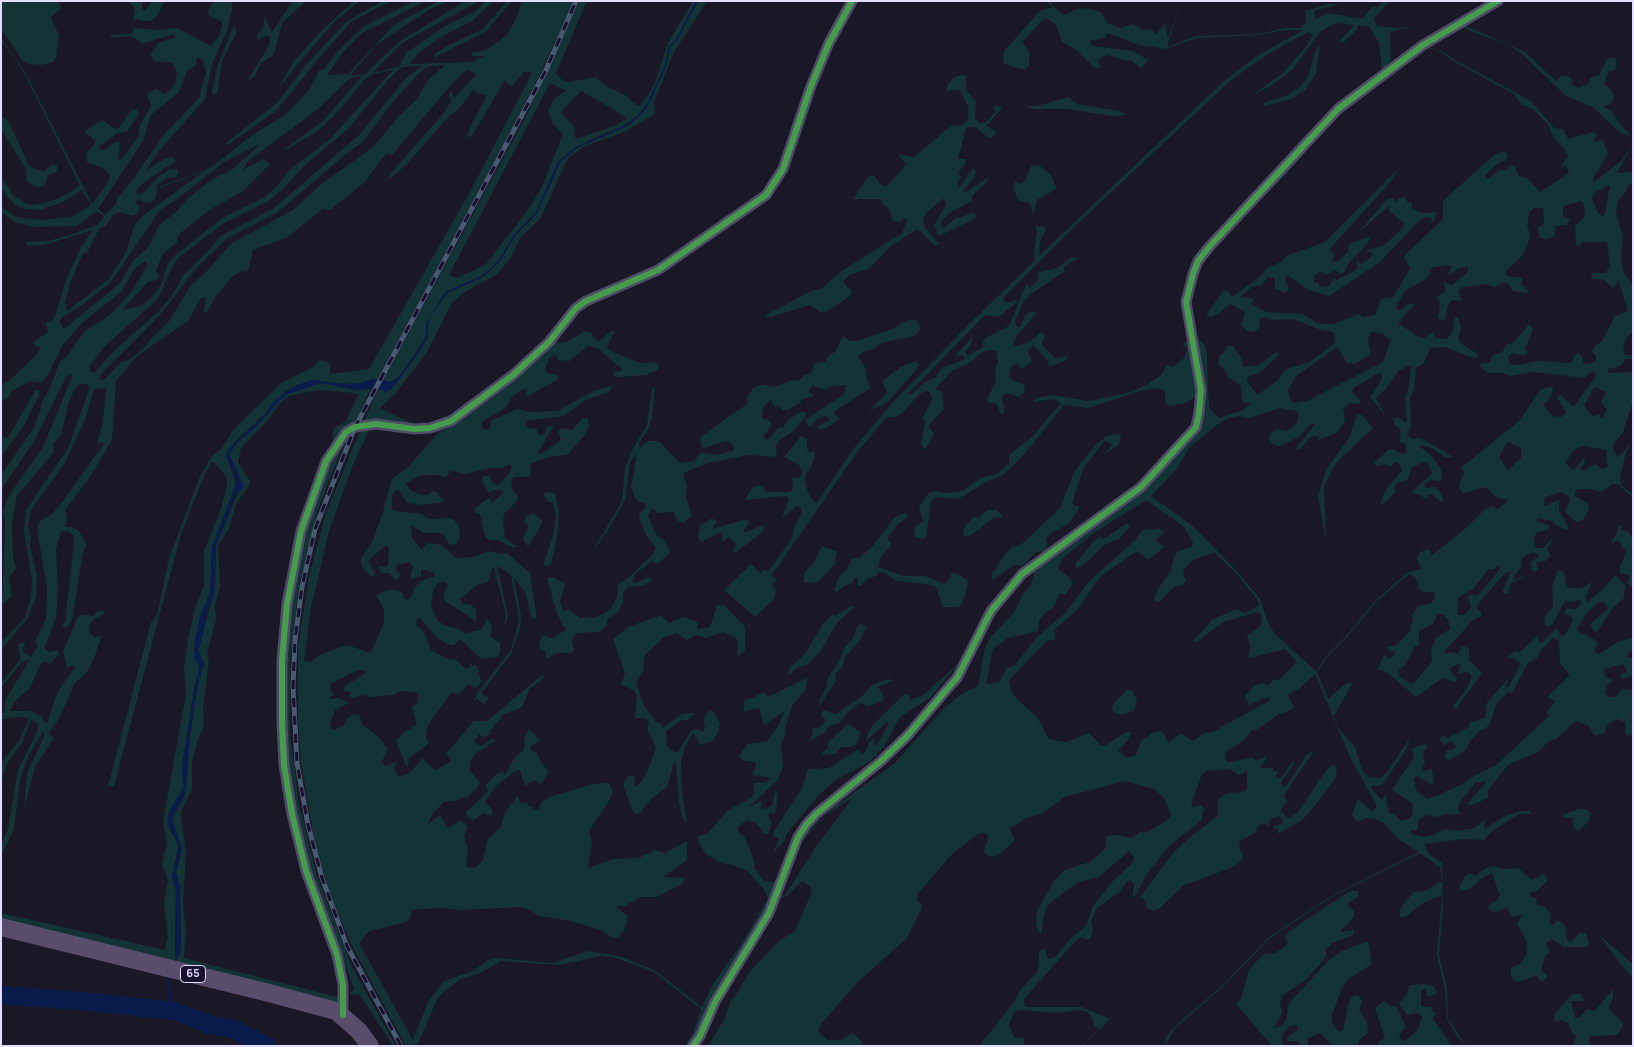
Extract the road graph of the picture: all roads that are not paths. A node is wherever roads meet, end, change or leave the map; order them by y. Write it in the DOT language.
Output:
graph roads {
  1 [pos="852,1"];
  2 [pos="1498,1"];
  3 [pos="1,927"];
  4 [pos="343,1015"];
  5 [pos="370,1046"];
  6 [pos="693,1046"];
  1 -- 4 [label="street"];
  2 -- 6 [label="street"];
  3 -- 4 [label="main road, 65"];
  4 -- 5 [label="main road, 65"];
}
